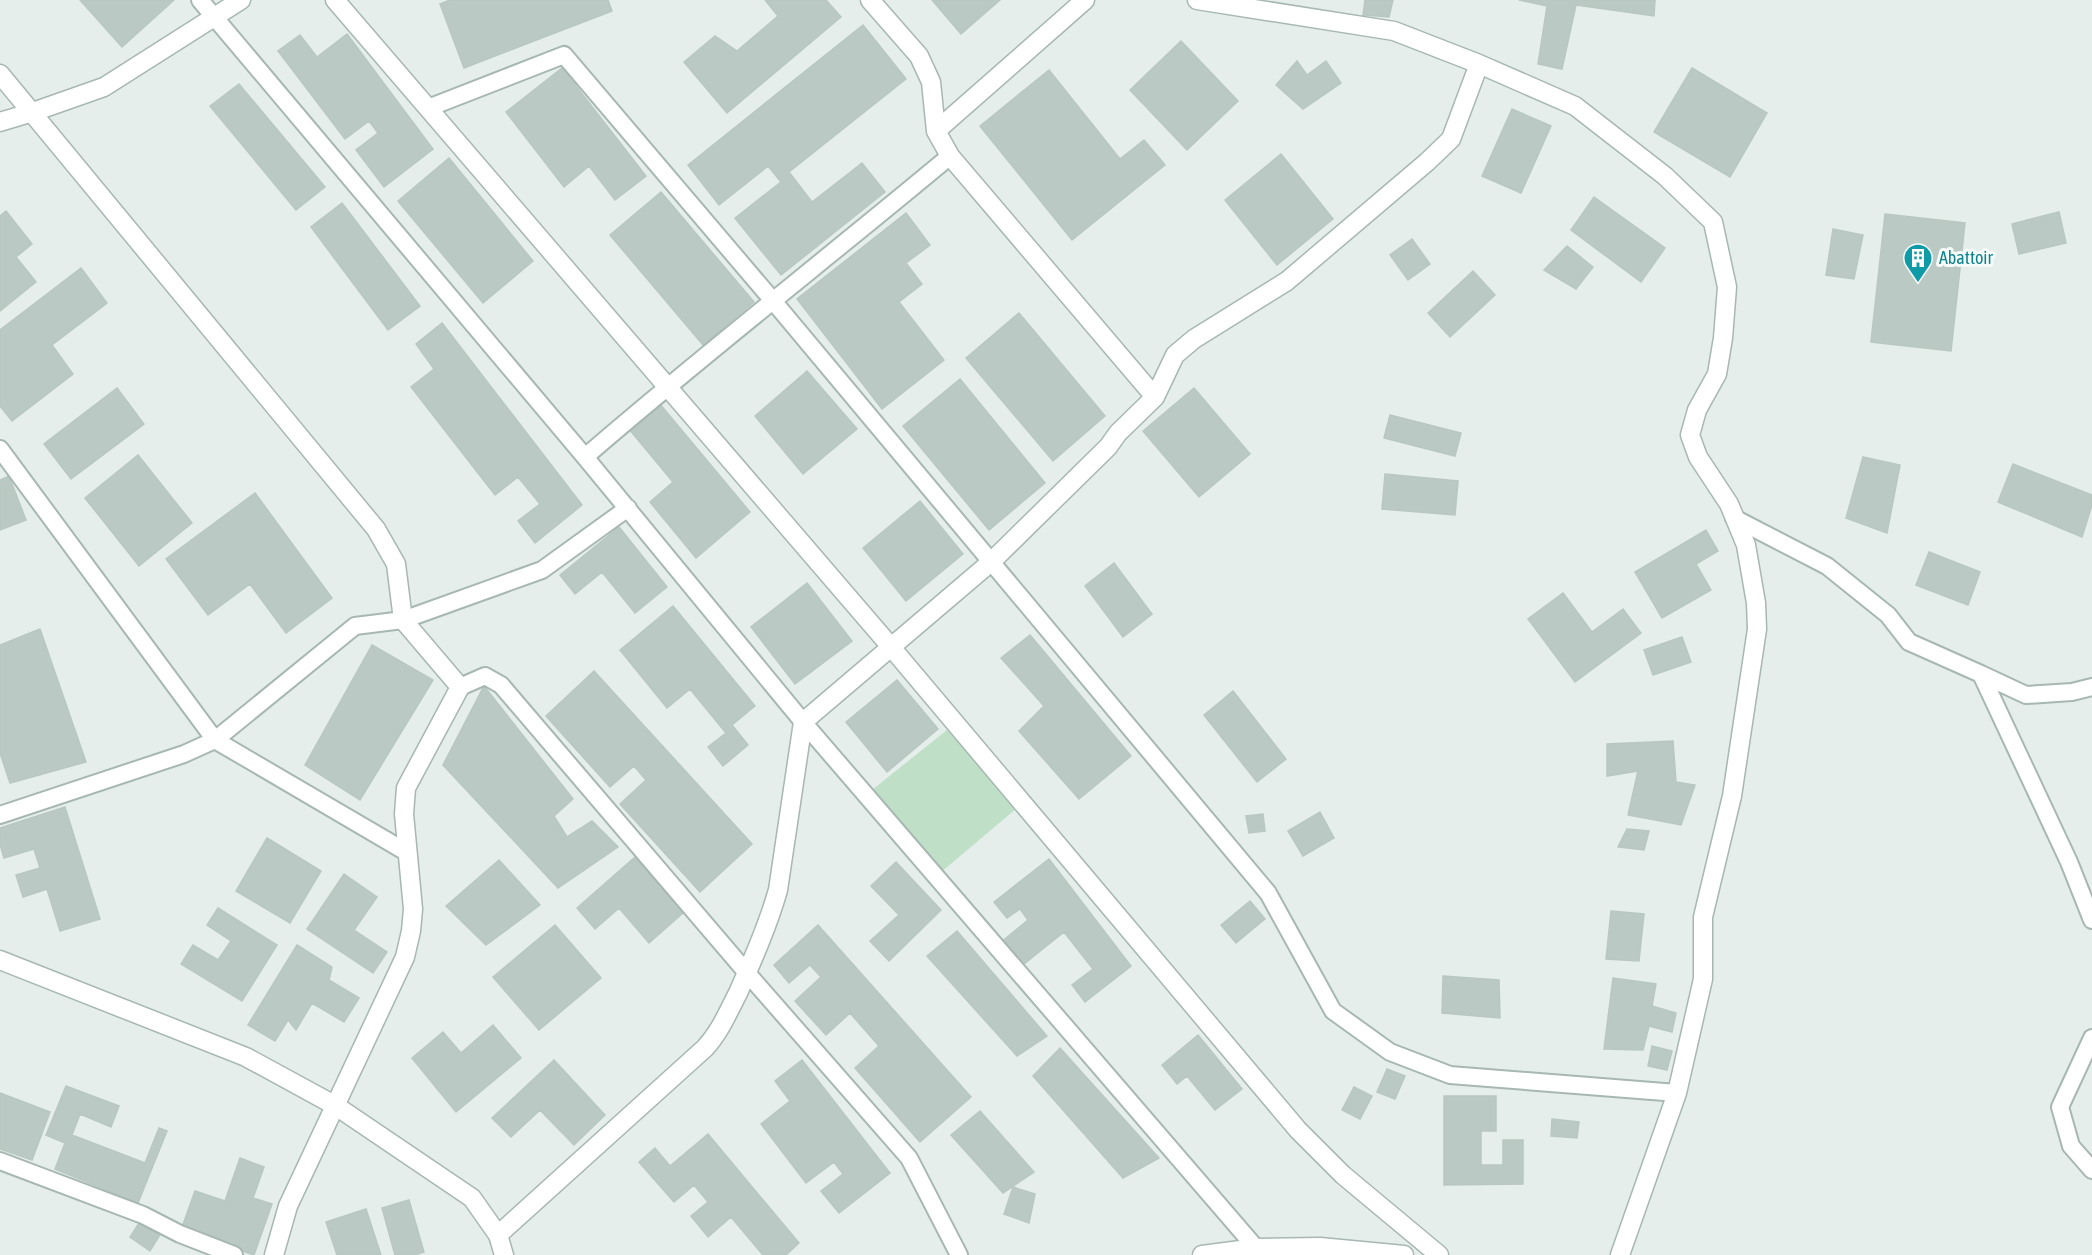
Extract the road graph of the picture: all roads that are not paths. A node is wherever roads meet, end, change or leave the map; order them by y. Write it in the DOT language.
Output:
graph roads {
  1 [pos="200,0"];
  2 [pos="241,0"];
  3 [pos="335,0"];
  4 [pos="870,0"];
  5 [pos="1085,0"];
  6 [pos="1197,0"];
  7 [pos="215,17"];
  8 [pos="1479,64"];
  9 [pos="0,74"];
  10 [pos="428,108"];
  11 [pos="33,112"];
  12 [pos="0,122"];
  13 [pos="936,131"];
  14 [pos="951,156"];
  15 [pos="774,302"];
  16 [pos="666,387"];
  17 [pos="1155,396"];
  18 [pos="0,448"];
  19 [pos="585,457"];
  20 [pos="628,508"];
  21 [pos="1734,518"];
  22 [pos="991,562"];
  23 [pos="403,620"];
  24 [pos="891,647"];
  25 [pos="1981,674"];
  26 [pos="460,687"];
  27 [pos="2092,687"];
  28 [pos="803,722"];
  29 [pos="214,740"];
  30 [pos="0,815"];
  31 [pos="408,853"];
  32 [pos="2092,920"];
  33 [pos="0,960"];
  34 [pos="747,973"];
  35 [pos="2092,1038"];
  36 [pos="1677,1093"];
  37 [pos="336,1106"];
  38 [pos="0,1161"];
  39 [pos="2092,1170"];
  40 [pos="498,1235"];
  41 [pos="1256,1248"];
  42 [pos="234,1255"];
  43 [pos="274,1255"];
  44 [pos="504,1255"];
  45 [pos="959,1255"];
  46 [pos="1202,1255"];
  47 [pos="1404,1255"];
  48 [pos="1439,1255"];
  49 [pos="1620,1255"];
  1 -- 7 [label="lane"];
  2 -- 7 [label="street"];
  3 -- 10 [label="street"];
  4 -- 13 [label="street"];
  5 -- 13 [label="street"];
  6 -- 8 [label="street"];
  7 -- 11 [label="street"];
  7 -- 19 [label="lane"];
  8 -- 17 [label="street"];
  8 -- 21 [label="street"];
  9 -- 11 [label="street"];
  10 -- 15 [label="lane"];
  10 -- 16 [label="street"];
  11 -- 12 [label="street"];
  11 -- 23 [label="street"];
  13 -- 14 [label="street"];
  14 -- 15 [label="lane"];
  14 -- 17 [label="street"];
  15 -- 16 [label="lane"];
  15 -- 22 [label="lane"];
  16 -- 19 [label="lane"];
  16 -- 24 [label="street"];
  17 -- 22 [label="street"];
  18 -- 29 [label="lane"];
  19 -- 20 [label="lane"];
  20 -- 23 [label="lane"];
  20 -- 28 [label="lane"];
  21 -- 25 [label="lane"];
  21 -- 36 [label="street"];
  22 -- 24 [label="street"];
  22 -- 36 [label="lane"];
  23 -- 26 [label="street"];
  23 -- 29 [label="lane"];
  24 -- 28 [label="street"];
  24 -- 48 [label="street"];
  25 -- 27 [label="lane"];
  25 -- 32 [label="lane"];
  26 -- 31 [label="street"];
  26 -- 34 [label="lane"];
  28 -- 34 [label="street"];
  28 -- 41 [label="lane"];
  29 -- 30 [label="lane"];
  29 -- 31 [label="lane"];
  31 -- 37 [label="street"];
  33 -- 37 [label="street"];
  34 -- 40 [label="street"];
  34 -- 45 [label="lane"];
  35 -- 39 [label="lane"];
  36 -- 49 [label="street"];
  37 -- 40 [label="street"];
  37 -- 43 [label="street"];
  38 -- 42 [label="lane"];
  40 -- 44 [label="street"];
  41 -- 46 [label="street"];
  41 -- 47 [label="street"];
}
